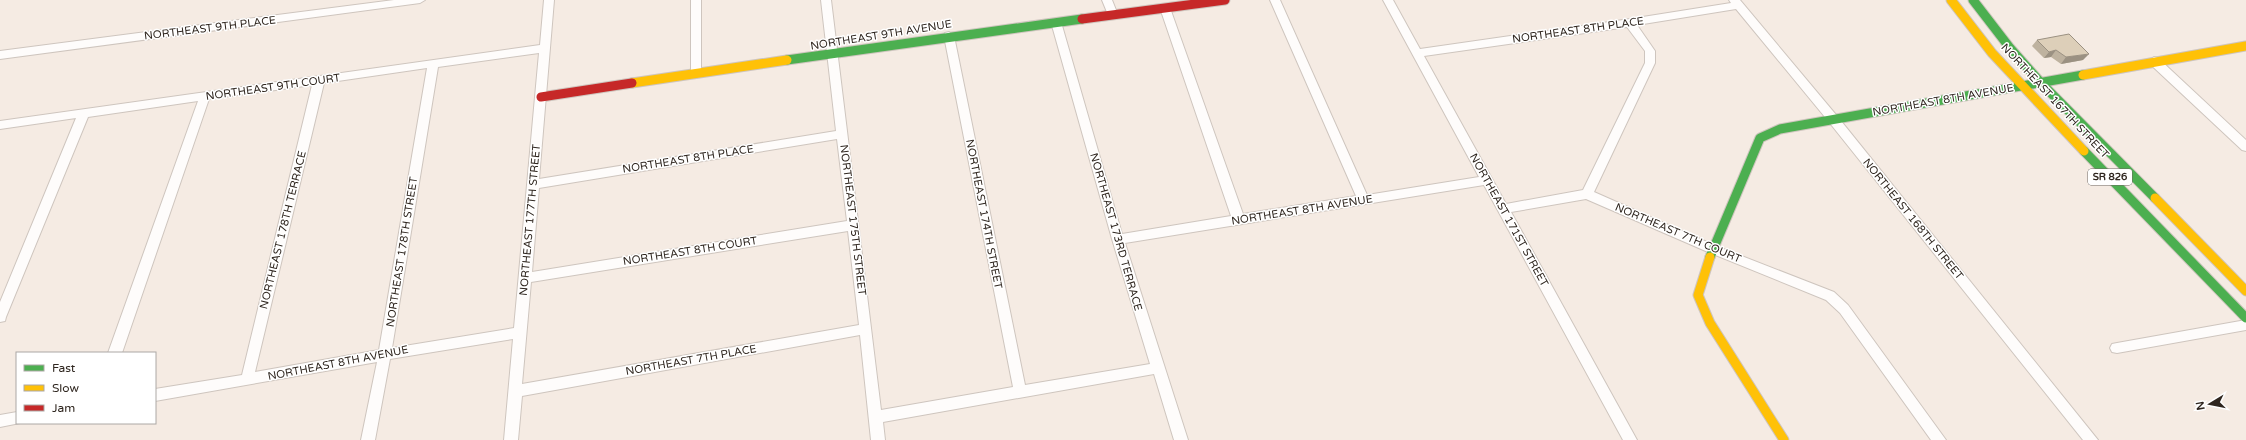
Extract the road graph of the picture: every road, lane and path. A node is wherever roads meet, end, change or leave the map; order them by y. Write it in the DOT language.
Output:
graph roads {
  1 [pos="420,0"];
  2 [pos="549,0"];
  3 [pos="696,0"];
  4 [pos="826,0"];
  5 [pos="1107,0"];
  6 [pos="1225,0"];
  7 [pos="1276,0"];
  8 [pos="1388,0"];
  9 [pos="1951,0"];
  10 [pos="1973,0"];
  11 [pos="1215,1"];
  12 [pos="1736,3"];
  13 [pos="1165,8"];
  14 [pos="1112,15"];
  15 [pos="1056,22"];
  16 [pos="1630,23"];
  17 [pos="949,36"];
  18 [pos="2246,46"];
  19 [pos="545,48"];
  20 [pos="1417,53"];
  21 [pos="832,54"];
  22 [pos="0,55"];
  23 [pos="2154,61"];
  24 [pos="433,64"];
  25 [pos="696,72"];
  26 [pos="319,80"];
  27 [pos="2042,83"];
  28 [pos="2023,87"];
  29 [pos="205,96"];
  30 [pos="541,96"];
  31 [pos="84,114"];
  32 [pos="1833,119"];
  33 [pos="0,125"];
  34 [pos="842,134"];
  35 [pos="2246,147"];
  36 [pos="1487,180"];
  37 [pos="534,184"];
  38 [pos="1587,194"];
  39 [pos="1364,200"];
  40 [pos="1503,209"];
  41 [pos="1239,221"];
  42 [pos="854,224"];
  43 [pos="1118,239"];
  44 [pos="1712,248"];
  45 [pos="525,278"];
  46 [pos="2246,291"];
  47 [pos="2228,300"];
  48 [pos="2246,309"];
  49 [pos="0,317"];
  50 [pos="2246,318"];
  51 [pos="2246,325"];
  52 [pos="866,329"];
  53 [pos="521,332"];
  54 [pos="2117,348"];
  55 [pos="116,352"];
  56 [pos="385,353"];
  57 [pos="1157,368"];
  58 [pos="247,380"];
  59 [pos="516,391"];
  60 [pos="1020,391"];
  61 [pos="156,394"];
  62 [pos="875,417"];
  63 [pos="16,418"];
  64 [pos="0,421"];
  65 [pos="368,440"];
  66 [pos="512,440"];
  67 [pos="878,440"];
  68 [pos="1181,440"];
  69 [pos="1629,440"];
  70 [pos="1784,440"];
  71 [pos="1939,440"];
  72 [pos="2090,440"];
  1 -- 22 [label="street, NORTHEAST 9TH PLACE"];
  2 -- 19 [label="street, NORTHEAST 177TH STREET"];
  3 -- 25 [label="street"];
  4 -- 21 [label="street, NORTHEAST 175TH STREET"];
  5 -- 14 [label="street"];
  6 -- 11 [label="street, NORTHEAST 9TH AVENUE"];
  7 -- 39 [label="street"];
  8 -- 20 [label="street, NORTHEAST 171ST STREET"];
  9 -- 28 [label="street, NORTHEAST 167TH STREET / SR 826"];
  10 -- 27 [label="street, NORTHEAST 167TH STREET / SR 826"];
  11 -- 13 [label="street, NORTHEAST 9TH AVENUE"];
  12 -- 16 [label="street, NORTHEAST 8TH PLACE"];
  12 -- 32 [label="street, NORTHEAST 168TH STREET"];
  13 -- 14 [label="street, NORTHEAST 9TH AVENUE"];
  13 -- 41 [label="street"];
  14 -- 15 [label="street, NORTHEAST 9TH AVENUE"];
  15 -- 17 [label="street, NORTHEAST 9TH AVENUE"];
  15 -- 43 [label="street, NORTHEAST 173RD TERRACE"];
  16 -- 20 [label="street, NORTHEAST 8TH PLACE"];
  16 -- 38 [label="street"];
  17 -- 21 [label="street, NORTHEAST 9TH AVENUE"];
  17 -- 60 [label="street, NORTHEAST 174TH STREET"];
  18 -- 23 [label="street, NORTHEAST 8TH AVENUE"];
  19 -- 24 [label="street, NORTHEAST 9TH COURT"];
  19 -- 30 [label="street, NORTHEAST 177TH STREET"];
  20 -- 36 [label="street, NORTHEAST 171ST STREET"];
  21 -- 25 [label="street, NORTHEAST 9TH AVENUE"];
  21 -- 34 [label="street, NORTHEAST 175TH STREET"];
  23 -- 27 [label="street, NORTHEAST 8TH AVENUE"];
  23 -- 35 [label="street"];
  24 -- 26 [label="street, NORTHEAST 9TH COURT"];
  24 -- 56 [label="street, NORTHEAST 178TH STREET"];
  25 -- 30 [label="street, NORTHEAST 9TH AVENUE"];
  26 -- 29 [label="street, NORTHEAST 9TH COURT"];
  26 -- 58 [label="street, NORTHEAST 178TH TERRACE"];
  27 -- 28 [label="street, NORTHEAST 8TH AVENUE"];
  27 -- 46 [label="street, NORTHEAST 167TH STREET / SR 826"];
  28 -- 32 [label="street, NORTHEAST 8TH AVENUE"];
  28 -- 47 [label="street, NORTHEAST 167TH STREET / SR 826"];
  29 -- 31 [label="street, NORTHEAST 9TH COURT"];
  29 -- 55 [label="street"];
  30 -- 37 [label="street, NORTHEAST 177TH STREET"];
  31 -- 33 [label="street, NORTHEAST 9TH COURT"];
  31 -- 49 [label="street"];
  32 -- 44 [label="street, NORTHEAST 8TH AVENUE"];
  32 -- 72 [label="street, NORTHEAST 168TH STREET"];
  34 -- 37 [label="street, NORTHEAST 8TH PLACE"];
  34 -- 42 [label="street, NORTHEAST 175TH STREET"];
  36 -- 39 [label="street, NORTHEAST 8TH AVENUE"];
  36 -- 40 [label="street, NORTHEAST 171ST STREET"];
  37 -- 45 [label="street, NORTHEAST 177TH STREET"];
  38 -- 40 [label="street"];
  38 -- 44 [label="street, NORTHEAST 7TH COURT"];
  39 -- 41 [label="street, NORTHEAST 8TH AVENUE"];
  40 -- 69 [label="street, NORTHEAST 171ST STREET"];
  41 -- 43 [label="street, NORTHEAST 8TH AVENUE"];
  42 -- 45 [label="street, NORTHEAST 8TH COURT"];
  42 -- 52 [label="street, NORTHEAST 175TH STREET"];
  43 -- 57 [label="street, NORTHEAST 173RD TERRACE"];
  44 -- 70 [label="street, NORTHEAST 8TH AVENUE"];
  44 -- 71 [label="street, NORTHEAST 7TH COURT"];
  45 -- 53 [label="street, NORTHEAST 177TH STREET"];
  47 -- 48 [label="street"];
  47 -- 50 [label="street, NORTHEAST 167TH STREET / SR 826"];
  51 -- 54 [label="street"];
  52 -- 59 [label="street, NORTHEAST 7TH PLACE"];
  52 -- 62 [label="street, NORTHEAST 175TH STREET"];
  53 -- 56 [label="street, NORTHEAST 8TH AVENUE"];
  53 -- 59 [label="street, NORTHEAST 177TH STREET"];
  56 -- 58 [label="street, NORTHEAST 8TH AVENUE"];
  56 -- 65 [label="street, NORTHEAST 178TH STREET"];
  57 -- 60 [label="street"];
  57 -- 68 [label="street, NORTHEAST 173RD TERRACE"];
  58 -- 61 [label="street, NORTHEAST 8TH AVENUE"];
  59 -- 66 [label="street, NORTHEAST 177TH STREET"];
  60 -- 62 [label="street"];
  62 -- 67 [label="street, NORTHEAST 175TH STREET"];
  63 -- 64 [label="street"];
}
